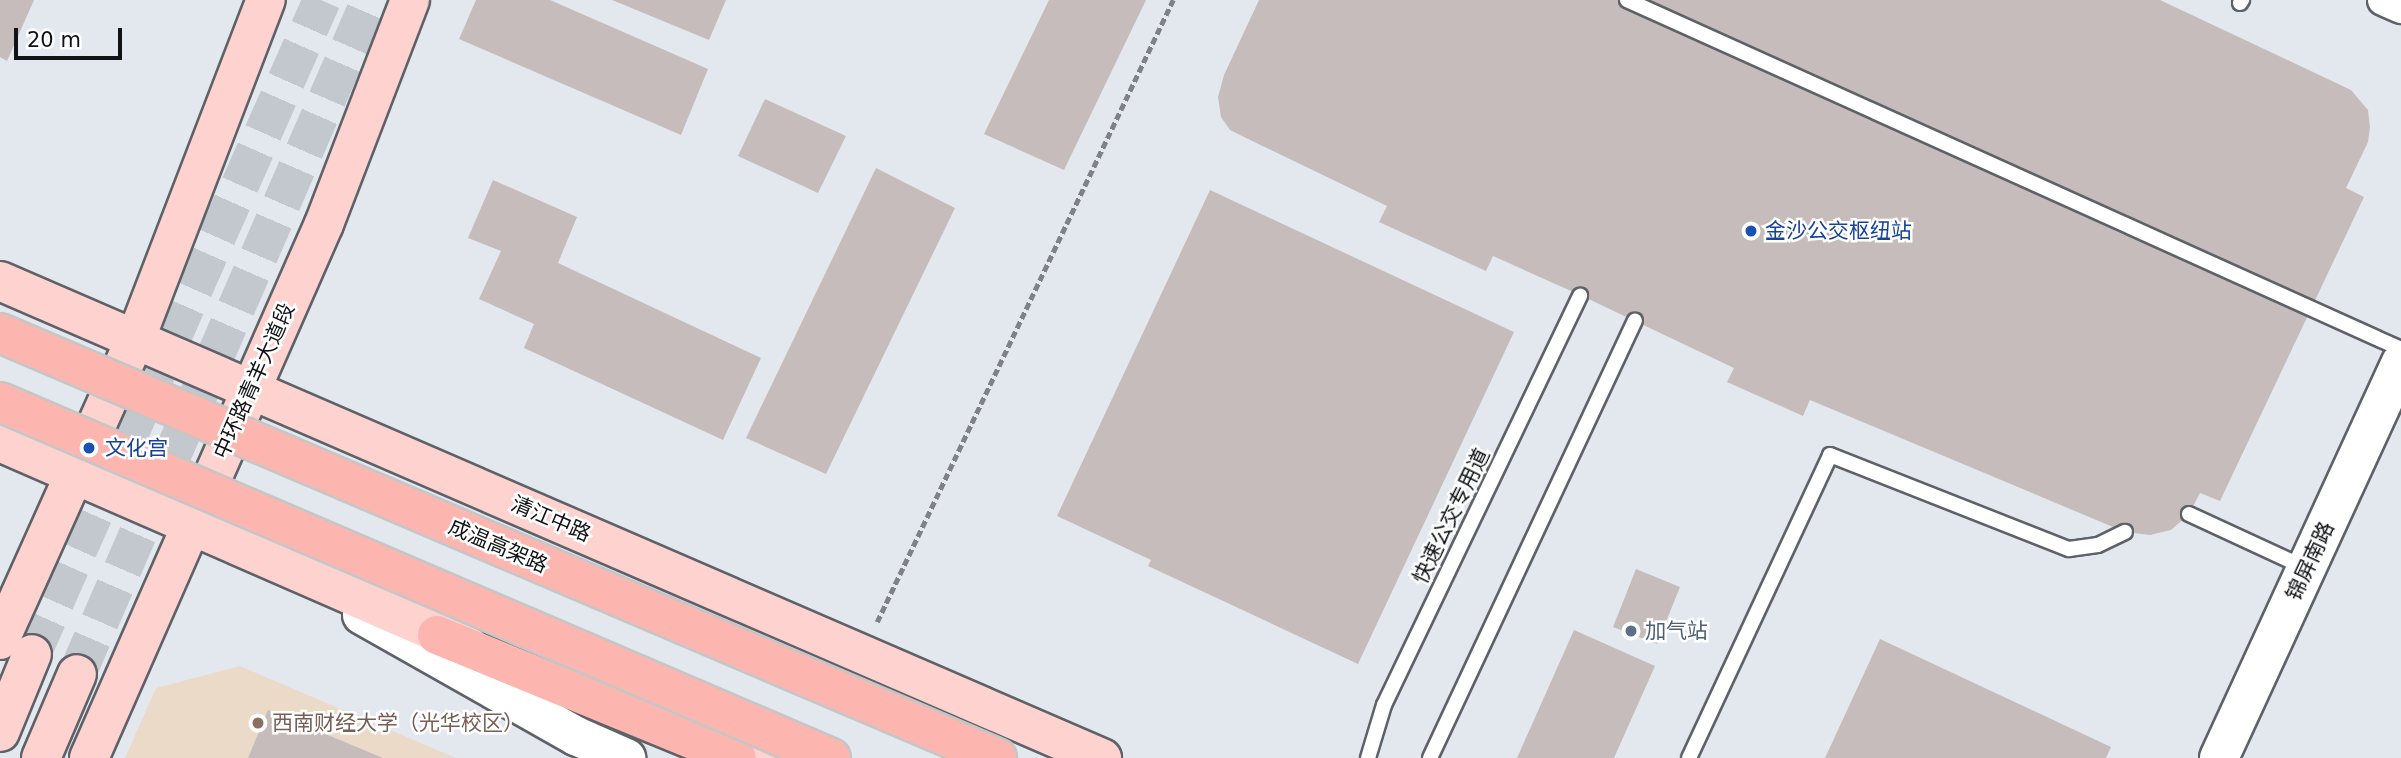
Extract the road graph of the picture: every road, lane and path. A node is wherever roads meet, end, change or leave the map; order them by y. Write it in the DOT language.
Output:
graph roads {
  1 [pos="266,0"];
  2 [pos="410,0"];
  3 [pos="1173,0"];
  4 [pos="1627,0"];
  5 [pos="2384,0"];
  6 [pos="2401,8"];
  7 [pos="0,281"];
  8 [pos="1580,295"];
  9 [pos="1635,321"];
  10 [pos="0,333"];
  11 [pos="136,338"];
  12 [pos="2401,349"];
  13 [pos="2401,363"];
  14 [pos="250,388"];
  15 [pos="0,402"];
  16 [pos="0,442"];
  17 [pos="74,474"];
  18 [pos="2189,514"];
  19 [pos="189,526"];
  20 [pos="2125,532"];
  21 [pos="260,557"];
  22 [pos="2306,568"];
  23 [pos="437,635"];
  24 [pos="16,648"];
  25 [pos="862,654"];
  26 [pos="77,674"];
  27 [pos="0,732"];
  28 [pos="41,758"];
  29 [pos="89,758"];
  30 [pos="626,758"];
  31 [pos="737,758"];
  32 [pos="766,758"];
  33 [pos="831,758"];
  34 [pos="997,758"];
  35 [pos="1102,758"];
  36 [pos="1368,758"];
  37 [pos="1430,758"];
  38 [pos="1689,758"];
  39 [pos="2219,758"];
  1 -- 11 [label="main road"];
  2 -- 14 [label="main road, 中环路青羊大道段"];
  3 -- 25 [label="path"];
  4 -- 12 [label="lane"];
  5 -- 6 [label="street"];
  7 -- 11 [label="main road, 清江中路"];
  8 -- 36 [label="lane, 快速公交专用道"];
  9 -- 37 [label="lane"];
  10 -- 34 [label="highway, 成温高架路, bridge"];
  11 -- 14 [label="main road, 清江中路"];
  11 -- 17 [label="main road"];
  13 -- 22 [label="street, 锦屏南路"];
  14 -- 19 [label="main road, 中环路青羊大道段"];
  14 -- 25 [label="main road, 清江中路"];
  15 -- 33 [label="highway, bridge"];
  16 -- 17 [label="main road"];
  17 -- 19 [label="main road"];
  17 -- 24 [label="main road"];
  18 -- 22 [label="lane"];
  19 -- 21 [label="main road"];
  19 -- 29 [label="main road, 中环路青羊大道段"];
  20 -- 38 [label="lane"];
  21 -- 23 [label="main road"];
  21 -- 30 [label="street"];
  22 -- 39 [label="street, 锦屏南路"];
  23 -- 31 [label="highway"];
  23 -- 32 [label="main road"];
  24 -- 27 [label="main road"];
  25 -- 35 [label="main road, 清江中路"];
  26 -- 28 [label="main road"];
}
